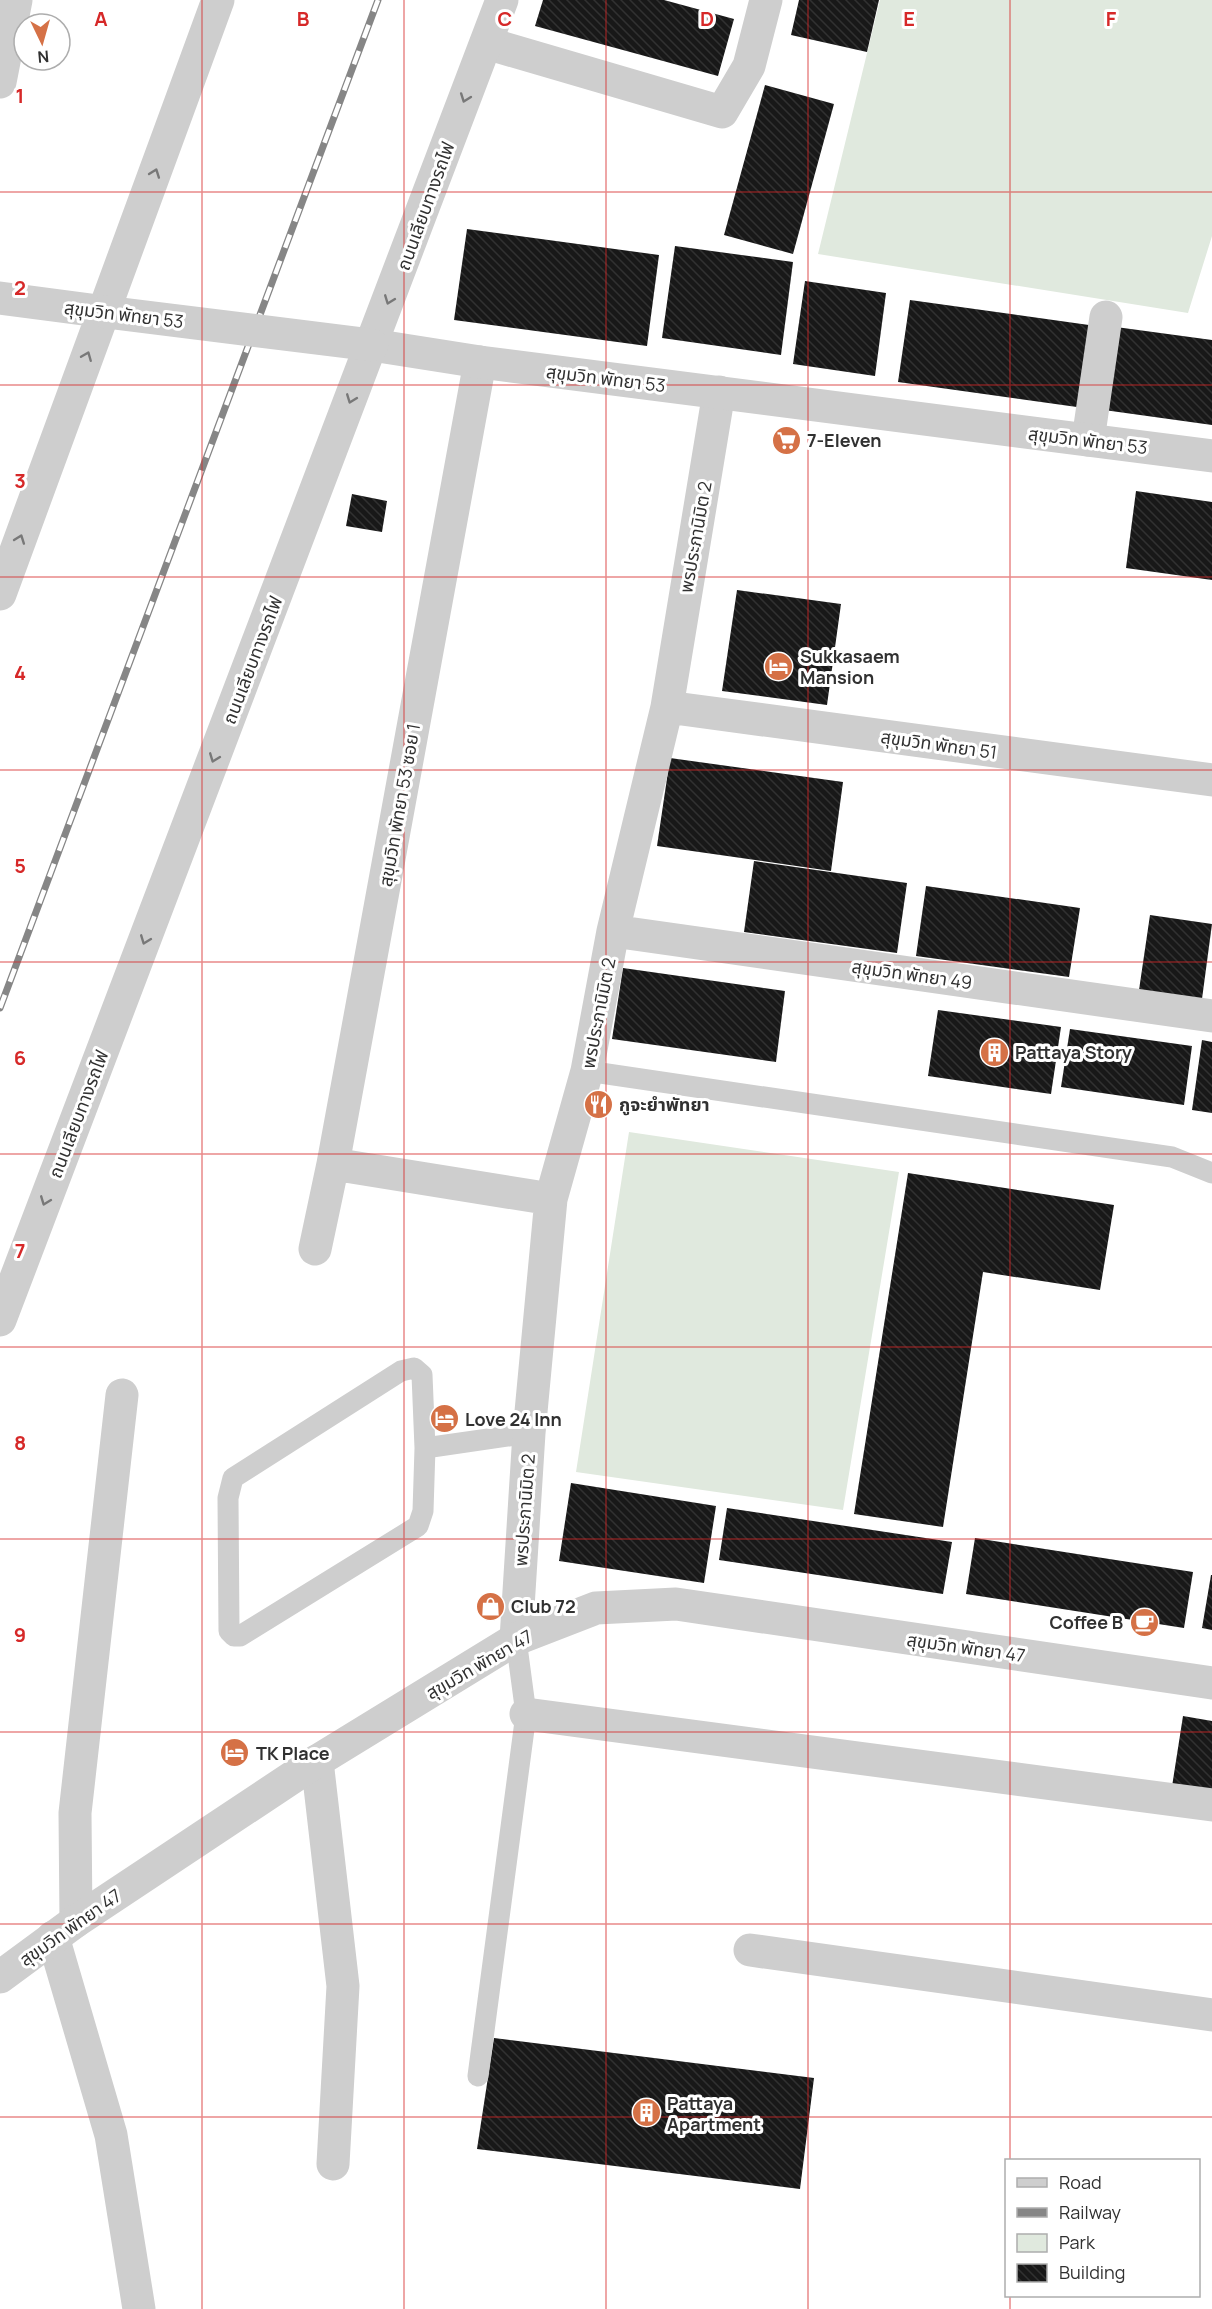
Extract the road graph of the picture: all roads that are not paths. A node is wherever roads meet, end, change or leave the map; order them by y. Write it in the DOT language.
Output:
graph roads {
  1 [pos="16,0"];
  2 [pos="218,0"];
  3 [pos="502,0"];
  4 [pos="766,0"];
  5 [pos="486,43"];
  6 [pos="0,82"];
  7 [pos="0,298"];
  8 [pos="106,312"];
  9 [pos="1106,317"];
  10 [pos="372,345"];
  11 [pos="480,362"];
  12 [pos="719,392"];
  13 [pos="1088,440"];
  14 [pos="1212,456"];
  15 [pos="0,594"];
  16 [pos="667,707"];
  17 [pos="1212,780"];
  18 [pos="613,931"];
  19 [pos="1212,1016"];
  20 [pos="587,1071"];
  21 [pos="333,1164"];
  22 [pos="1212,1173"];
  23 [pos="551,1199"];
  24 [pos="315,1249"];
  25 [pos="0,1320"];
  26 [pos="122,1395"];
  27 [pos="529,1433"];
  28 [pos="426,1448"];
  29 [pos="516,1639"];
  30 [pos="1212,1683"];
  31 [pos="526,1714"];
  32 [pos="317,1761"];
  33 [pos="1212,1805"];
  34 [pos="65,1929"];
  35 [pos="750,1950"];
  36 [pos="0,1977"];
  37 [pos="1212,2015"];
  38 [pos="477,2076"];
  39 [pos="333,2164"];
  40 [pos="138,2309"];
  1 -- 6 [label="street"];
  8 -- 2 [label="street, one-way"];
  3 -- 5 [label="street, ถนนเลียบทางรถไฟ"];
  4 -- 5 [label="street"];
  5 -- 10 [label="street, ถนนเลียบทางรถไฟ, one-way"];
  7 -- 8 [label="street, สุขุมวิท พัทยา 53"];
  8 -- 10 [label="street, สุขุมวิท พัทยา 53, bridge"];
  15 -- 8 [label="street, one-way"];
  9 -- 13 [label="street"];
  10 -- 11 [label="street, สุขุมวิท พัทยา 53"];
  10 -- 25 [label="street, ถนนเลียบทางรถไฟ, one-way"];
  11 -- 12 [label="street, สุขุมวิท พัทยา 53"];
  11 -- 21 [label="street, สุขุมวิท พัทยา 53 ซอย 1"];
  12 -- 13 [label="street, สุขุมวิท พัทยา 53"];
  12 -- 16 [label="street, พรประภานิมิต 2"];
  13 -- 14 [label="street, สุขุมวิท พัทยา 53"];
  16 -- 17 [label="street, สุขุมวิท พัทยา 51"];
  16 -- 18 [label="street, พรประภานิมิต 2"];
  18 -- 19 [label="street, สุขุมวิท พัทยา 49"];
  18 -- 20 [label="street, พรประภานิมิต 2"];
  20 -- 22 [label="lane"];
  20 -- 23 [label="street, พรประภานิมิต 2"];
  21 -- 23 [label="street"];
  21 -- 24 [label="street, สุขุมวิท พัทยา 53 ซอย 1"];
  23 -- 27 [label="street, พรประภานิมิต 2"];
  26 -- 34 [label="street"];
  27 -- 28 [label="lane"];
  27 -- 29 [label="street, พรประภานิมิต 2"];
  28 -- 28 [label="lane"];
  29 -- 30 [label="street, สุขุมวิท พัทยา 47"];
  29 -- 31 [label="lane"];
  29 -- 32 [label="street, สุขุมวิท พัทยา 47"];
  31 -- 33 [label="street"];
  31 -- 38 [label="lane"];
  32 -- 34 [label="street, สุขุมวิท พัทยา 47"];
  32 -- 39 [label="street"];
  34 -- 36 [label="street, สุขุมวิท พัทยา 47"];
  34 -- 40 [label="street"];
  35 -- 37 [label="street"];
}
